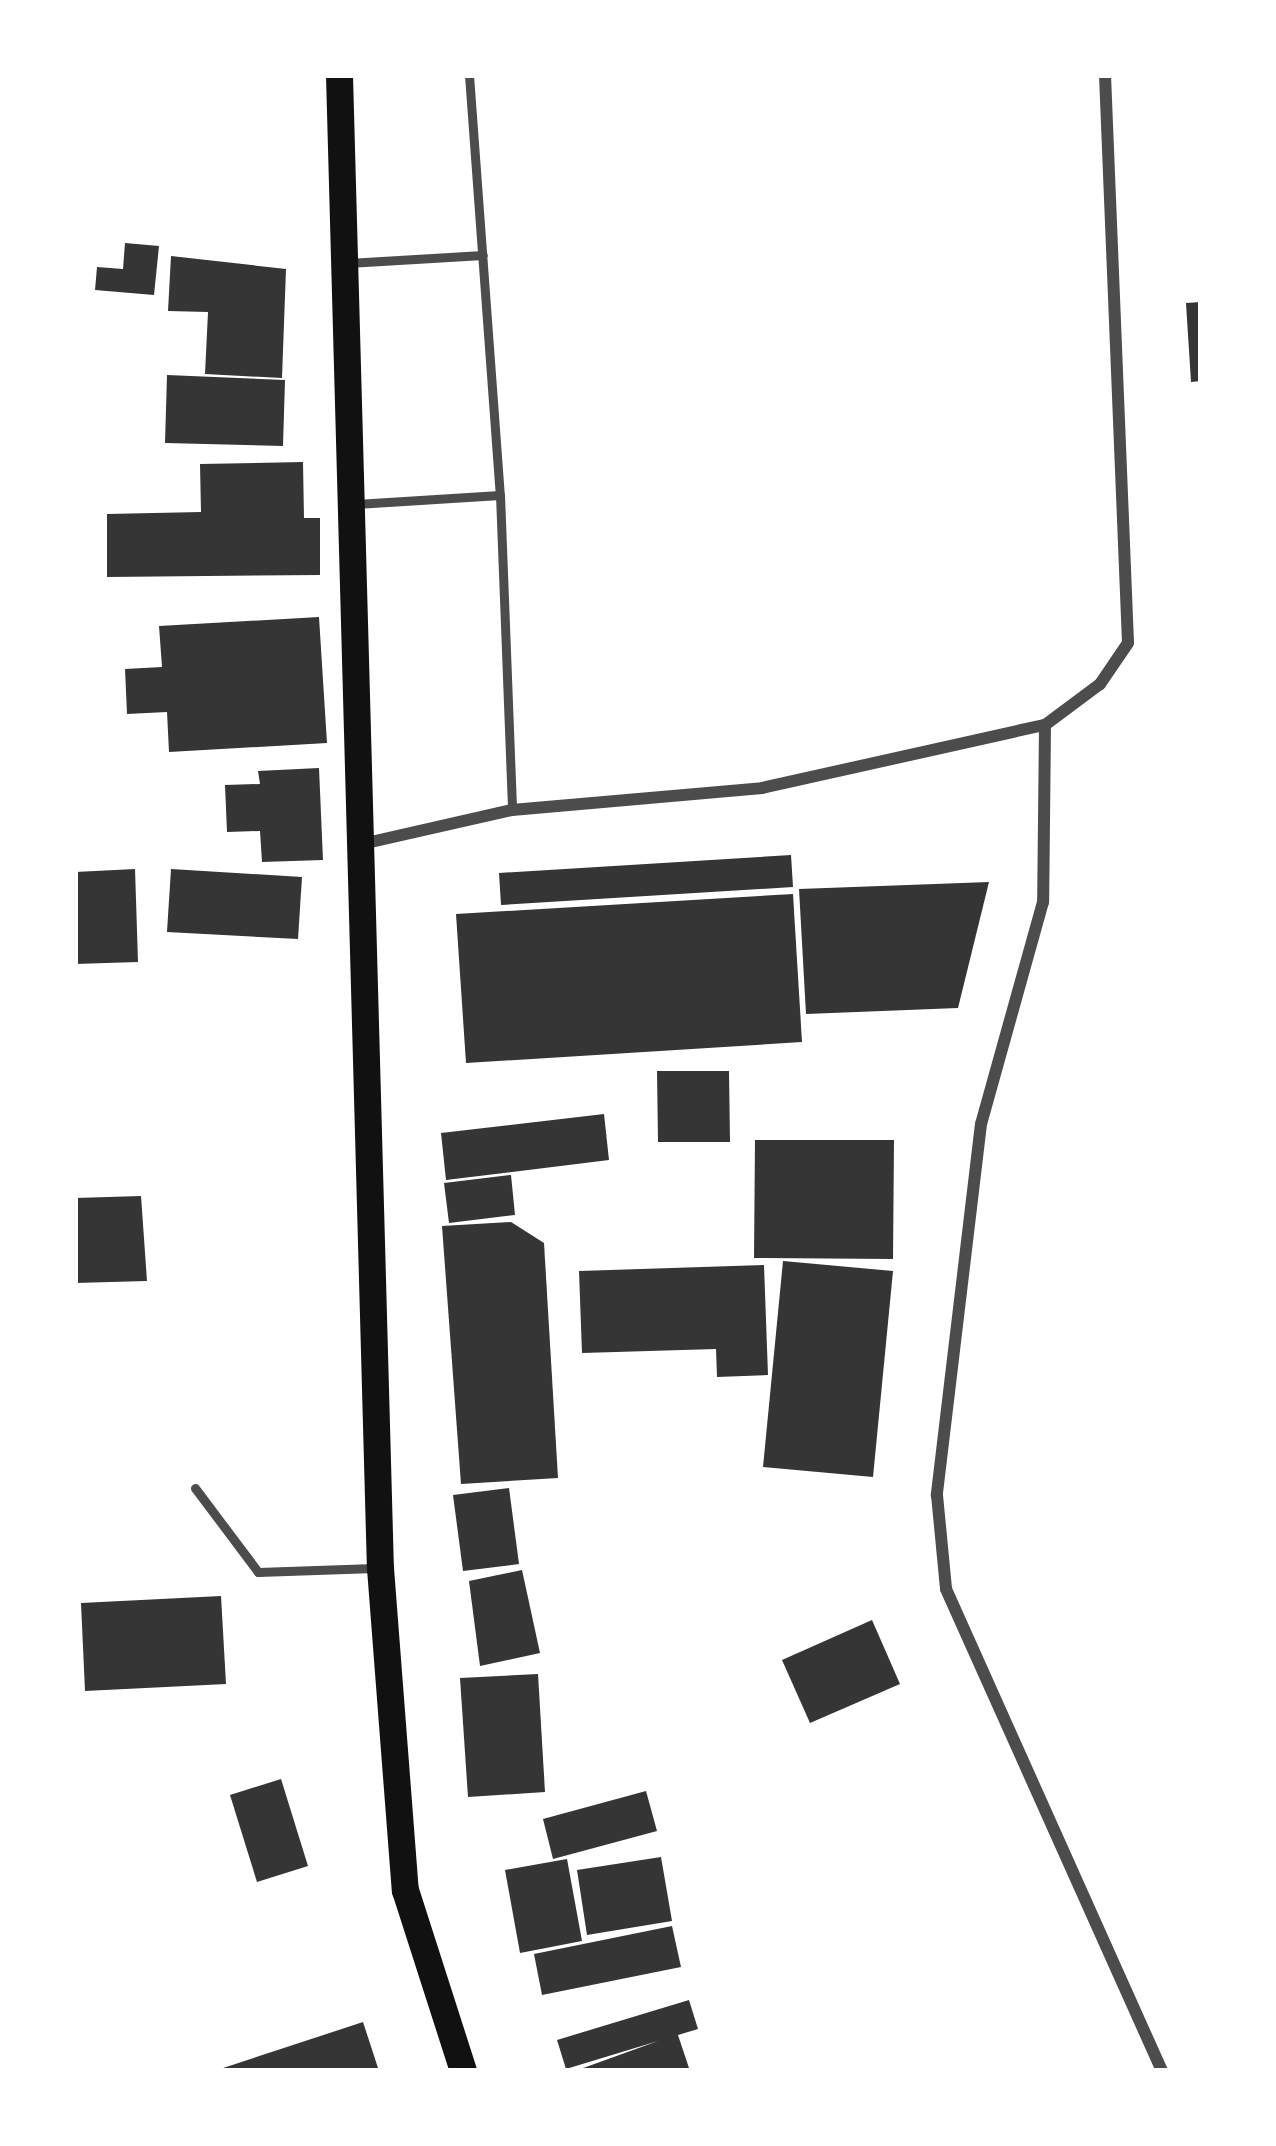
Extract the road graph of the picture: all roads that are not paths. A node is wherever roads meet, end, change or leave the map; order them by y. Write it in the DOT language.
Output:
graph roads {
  1 [pos="339,75"];
  2 [pos="469,75"];
  3 [pos="1105,75"];
  4 [pos="483,255"];
  5 [pos="343,263"];
  6 [pos="500,496"];
  7 [pos="349,504"];
  8 [pos="1045,725"];
  9 [pos="512,810"];
  10 [pos="359,844"];
  11 [pos="195,1488"];
  12 [pos="380,1568"];
  13 [pos="463,2071"];
  14 [pos="1162,2071"];
  1 -- 5 [label="highway"];
  2 -- 4 [label="lane"];
  3 -- 8 [label="street"];
  4 -- 5 [label="lane"];
  4 -- 6 [label="lane"];
  5 -- 7 [label="highway"];
  6 -- 7 [label="lane"];
  6 -- 9 [label="lane"];
  7 -- 10 [label="highway"];
  8 -- 9 [label="street"];
  8 -- 14 [label="street"];
  9 -- 10 [label="street"];
  10 -- 12 [label="highway"];
  11 -- 12 [label="lane"];
  12 -- 13 [label="highway"];
}
